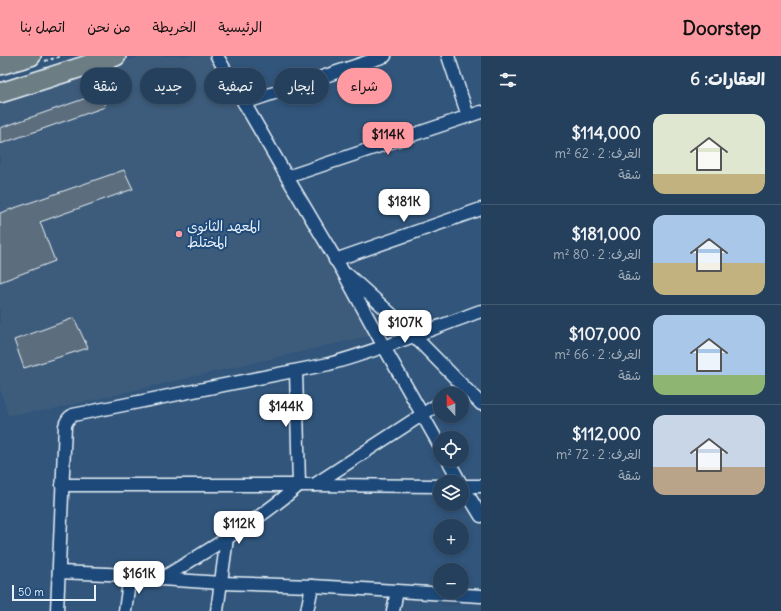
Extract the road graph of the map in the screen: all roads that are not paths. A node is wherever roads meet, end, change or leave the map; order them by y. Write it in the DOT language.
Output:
graph roads {
  1 [pos="31,56"];
  2 [pos="116,56"];
  3 [pos="217,56"];
  4 [pos="385,56"];
  5 [pos="448,56"];
  6 [pos="0,64"];
  7 [pos="224,68"];
  8 [pos="0,93"];
  9 [pos="266,96"];
  10 [pos="245,104"];
  11 [pos="481,112"];
  12 [pos="468,116"];
  13 [pos="287,177"];
  14 [pos="481,209"];
  15 [pos="335,260"];
  16 [pos="342,270"];
  17 [pos="481,311"];
  18 [pos="414,335"];
  19 [pos="384,347"];
  20 [pos="296,371"];
  21 [pos="458,387"];
  22 [pos="469,396"];
  23 [pos="481,404"];
  24 [pos="433,408"];
  25 [pos="422,415"];
  26 [pos="433,434"];
  27 [pos="62,485"];
  28 [pos="299,485"];
  29 [pos="314,485"];
  30 [pos="469,485"];
  31 [pos="433,486"];
  32 [pos="481,486"];
  33 [pos="469,496"];
  34 [pos="481,516"];
  35 [pos="228,538"];
  36 [pos="59,572"];
  37 [pos="130,575"];
  38 [pos="161,579"];
  39 [pos="221,583"];
  40 [pos="312,586"];
  41 [pos="397,591"];
  42 [pos="481,596"];
  43 [pos="57,611"];
  44 [pos="125,611"];
  45 [pos="216,611"];
  46 [pos="307,611"];
  47 [pos="393,611"];
  1 -- 6 [label="main road"];
  2 -- 8 [label="main road"];
  3 -- 7 [label="street"];
  4 -- 9 [label="street"];
  5 -- 12 [label="street"];
  10 -- 13 [label="street"];
  11 -- 12 [label="street"];
  12 -- 13 [label="street"];
  13 -- 15 [label="street"];
  14 -- 15 [label="street"];
  15 -- 16 [label="street"];
  16 -- 18 [label="street"];
  16 -- 19 [label="street"];
  17 -- 18 [label="street"];
  18 -- 19 [label="street"];
  18 -- 21 [label="street"];
  19 -- 20 [label="street"];
  19 -- 25 [label="street"];
  20 -- 27 [label="street"];
  20 -- 28 [label="street"];
  22 -- 23 [label="street"];
  24 -- 25 [label="street"];
  25 -- 26 [label="street"];
  25 -- 29 [label="street"];
  27 -- 28 [label="street"];
  27 -- 36 [label="street"];
  28 -- 29 [label="street"];
  28 -- 35 [label="street"];
  29 -- 31 [label="street"];
  30 -- 32 [label="street"];
  33 -- 34 [label="street"];
  35 -- 38 [label="street"];
  35 -- 39 [label="street"];
  36 -- 37 [label="street"];
  36 -- 43 [label="street"];
  37 -- 38 [label="street"];
  37 -- 44 [label="street"];
  38 -- 39 [label="street"];
  39 -- 40 [label="street"];
  39 -- 45 [label="street"];
  40 -- 41 [label="street"];
  40 -- 46 [label="street"];
  41 -- 42 [label="street"];
  41 -- 47 [label="street"];
}
